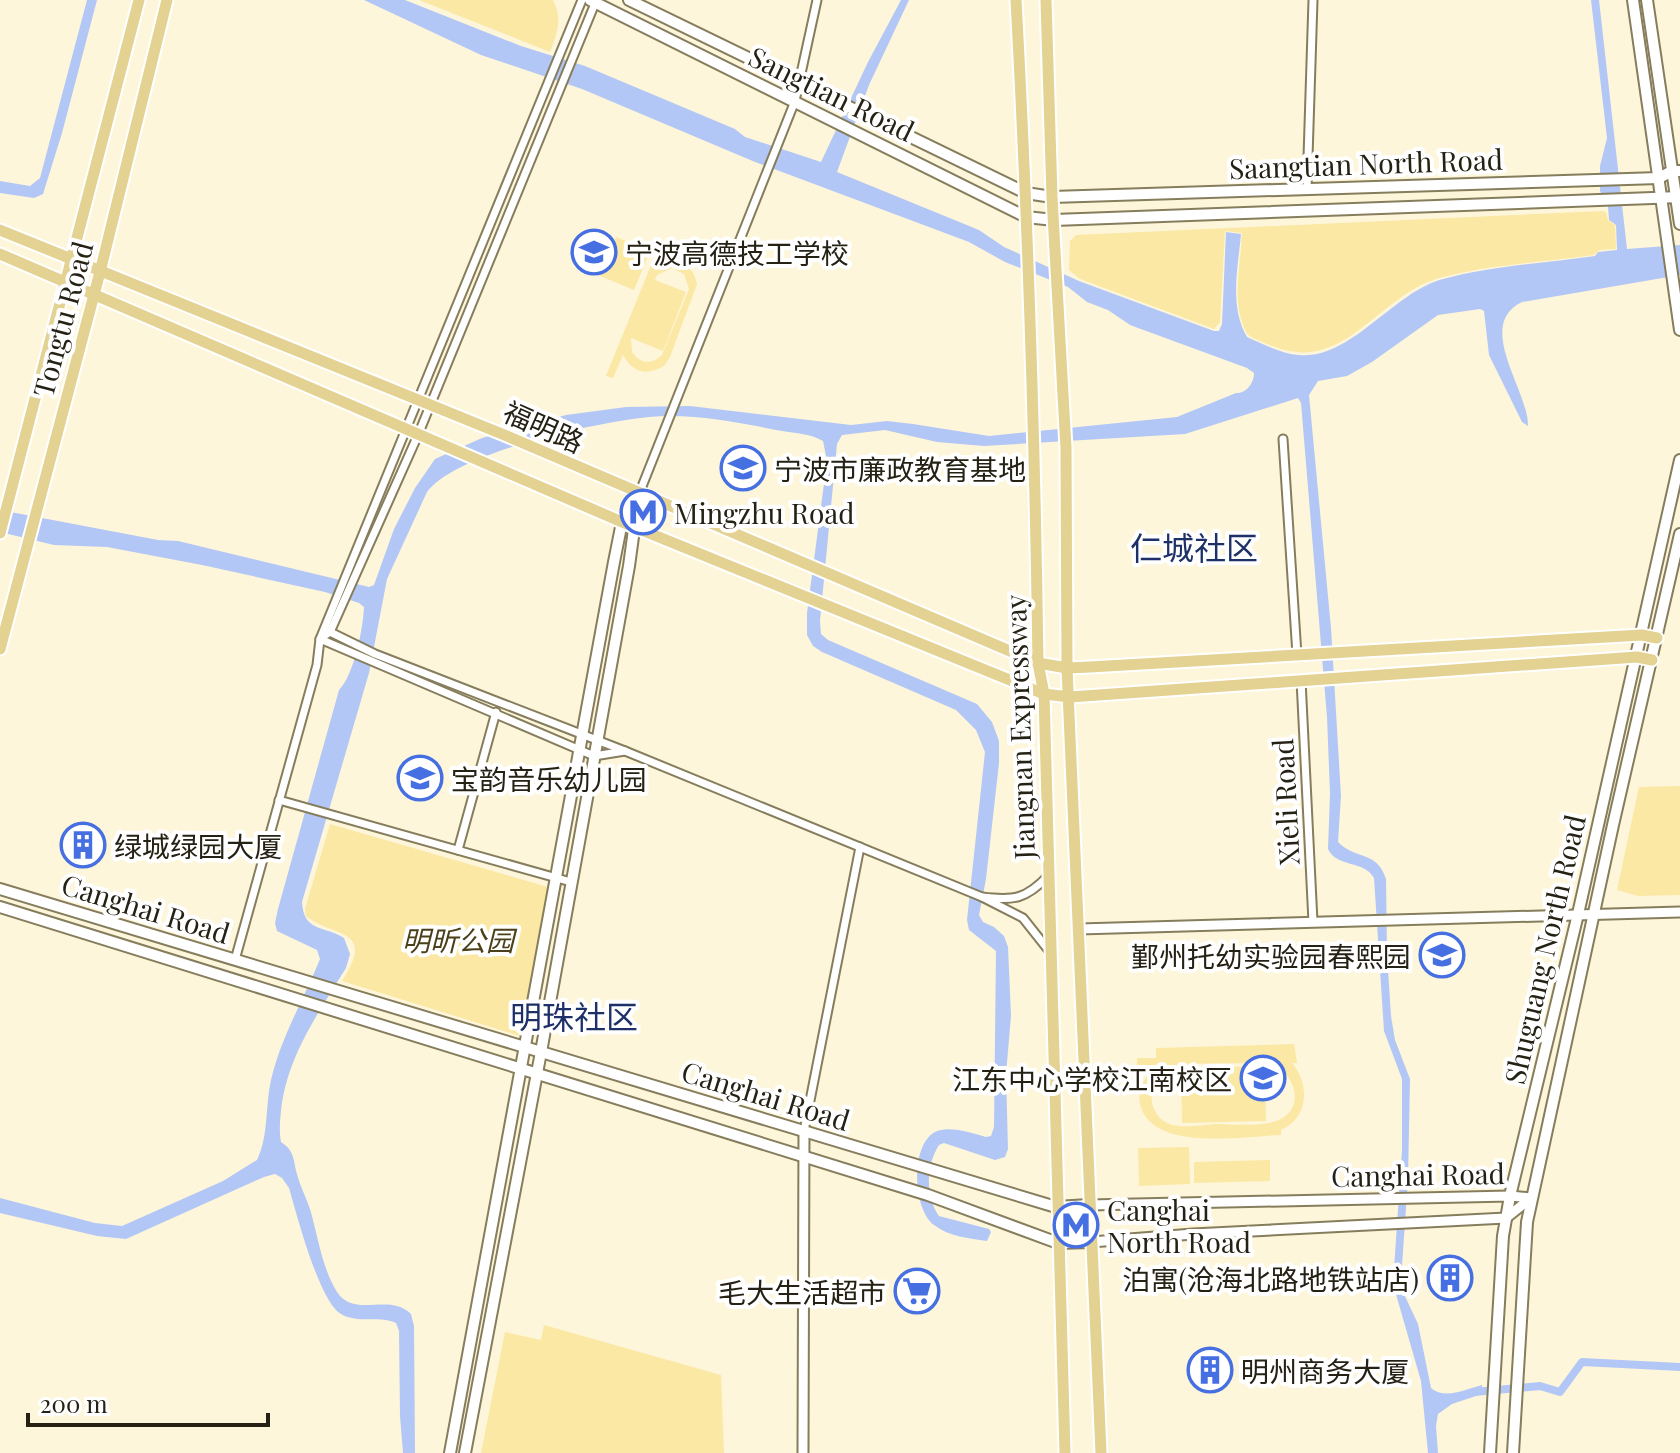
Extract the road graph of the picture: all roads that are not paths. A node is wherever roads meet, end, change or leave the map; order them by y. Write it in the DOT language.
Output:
graph roads {
  1 [pos="139,0"];
  2 [pos="167,0"];
  3 [pos="582,0"];
  4 [pos="629,0"];
  5 [pos="817,0"];
  6 [pos="1016,0"];
  7 [pos="1046,0"];
  8 [pos="1313,0"];
  9 [pos="1633,0"];
  10 [pos="1647,0"];
  11 [pos="594,1"];
  12 [pos="801,83"];
  13 [pos="795,101"];
  14 [pos="1676,171"];
  15 [pos="1659,178"];
  16 [pos="1307,189"];
  17 [pos="1026,193"];
  18 [pos="1052,197"];
  19 [pos="1678,197"];
  20 [pos="1662,198"];
  21 [pos="1026,217"];
  22 [pos="1054,220"];
  23 [pos="1680,224"];
  24 [pos="1,231"];
  25 [pos="1,254"];
  26 [pos="70,259"];
  27 [pos="100,272"];
  28 [pos="64,280"];
  29 [pos="94,293"];
  30 [pos="1680,330"];
  31 [pos="425,402"];
  32 [pos="412,432"];
  33 [pos="1283,439"];
  34 [pos="1680,460"];
  35 [pos="639,494"];
  36 [pos="622,522"];
  37 [pos="635,527"];
  38 [pos="0,533"];
  39 [pos="1680,534"];
  40 [pos="338,602"];
  41 [pos="330,632"];
  42 [pos="1642,635"];
  43 [pos="1657,638"];
  44 [pos="320,639"];
  45 [pos="344,645"];
  46 [pos="0,649"];
  47 [pos="1297,655"];
  48 [pos="1637,657"];
  49 [pos="374,658"];
  50 [pos="1652,660"];
  51 [pos="1038,663"];
  52 [pos="1067,668"];
  53 [pos="1301,680"];
  54 [pos="1044,694"];
  55 [pos="1070,697"];
  56 [pos="498,702"];
  57 [pos="495,714"];
  58 [pos="582,735"];
  59 [pos="597,741"];
  60 [pos="579,750"];
  61 [pos="625,751"];
  62 [pos="594,756"];
  63 [pos="279,800"];
  64 [pos="860,847"];
  65 [pos="458,850"];
  66 [pos="1048,876"];
  67 [pos="556,878"];
  68 [pos="571,882"];
  69 [pos="0,889"];
  70 [pos="982,897"];
  71 [pos="0,907"];
  72 [pos="1680,912"];
  73 [pos="1578,914"];
  74 [pos="1594,914"];
  75 [pos="1313,922"];
  76 [pos="1079,929"];
  77 [pos="1050,952"];
  78 [pos="235,960"];
  79 [pos="524,1047"];
  80 [pos="541,1052"];
  81 [pos="519,1068"];
  82 [pos="537,1074"];
  83 [pos="804,1131"];
  84 [pos="803,1157"];
  85 [pos="1510,1196"];
  86 [pos="1531,1198"];
  87 [pos="1089,1205"];
  88 [pos="1056,1207"];
  89 [pos="1506,1218"];
  90 [pos="1091,1242"];
  91 [pos="1058,1243"];
  92 [pos="450,1453"];
  93 [pos="465,1453"];
  94 [pos="803,1453"];
  95 [pos="1065,1453"];
  96 [pos="1101,1453"];
  97 [pos="1490,1453"];
  98 [pos="1513,1453"];
  1 -- 26 [label="main road, Tongtu Road"];
  2 -- 27 [label="main road, Tongtu Road"];
  3 -- 31 [label="street"];
  4 -- 12 [label="main road, Sangtian Road"];
  5 -- 12 [label="street"];
  6 -- 17 [label="main road, Jiangnan Expressway"];
  7 -- 18 [label="main road, Jiangnan Expressway"];
  8 -- 16 [label="street"];
  9 -- 15 [label="main road"];
  10 -- 14 [label="main road"];
  11 -- 13 [label="main road, Sangtian Road"];
  11 -- 31 [label="street"];
  12 -- 13 [label="street"];
  12 -- 17 [label="main road, Sangtian Road"];
  13 -- 21 [label="main road, Sangtian Road"];
  13 -- 35 [label="street"];
  14 -- 15 [label="main road, Saangtian North Road"];
  14 -- 19 [label="main road"];
  15 -- 16 [label="main road, Saangtian North Road"];
  15 -- 20 [label="main road"];
  16 -- 18 [label="main road, Saangtian North Road"];
  17 -- 18 [label="main road, Sangtian Road"];
  17 -- 21 [label="main road, Jiangnan Expressway"];
  18 -- 22 [label="main road, Jiangnan Expressway"];
  19 -- 20 [label="main road, Saangtian North Road"];
  19 -- 23 [label="main road"];
  20 -- 22 [label="main road, Saangtian North Road"];
  20 -- 30 [label="main road"];
  21 -- 22 [label="main road, Sangtian Road"];
  21 -- 51 [label="main road, Jiangnan Expressway"];
  22 -- 52 [label="main road, Jiangnan Expressway"];
  24 -- 26 [label="main road, 福明路"];
  25 -- 28 [label="main road, 福明路"];
  26 -- 27 [label="main road, 福明路"];
  26 -- 28 [label="main road, Tongtu Road"];
  27 -- 29 [label="main road, Tongtu Road"];
  27 -- 31 [label="main road, 福明路"];
  28 -- 29 [label="main road, 福明路"];
  28 -- 38 [label="main road, Tongtu Road"];
  29 -- 32 [label="main road, 福明路"];
  29 -- 46 [label="main road, Tongtu Road"];
  31 -- 32 [label="street"];
  31 -- 32 [label="street"];
  31 -- 35 [label="main road, 福明路"];
  32 -- 36 [label="main road, 福明路"];
  32 -- 40 [label="street"];
  33 -- 47 [label="street"];
  34 -- 42 [label="main road, Shuguang North Road"];
  35 -- 36 [label="main road"];
  35 -- 37 [label="main road"];
  35 -- 51 [label="main road, 福明路"];
  36 -- 37 [label="main road, 福明路"];
  36 -- 58 [label="main road"];
  37 -- 54 [label="main road, 福明路"];
  37 -- 59 [label="main road"];
  39 -- 43 [label="main road, Shuguang North Road"];
  40 -- 41 [label="street"];
  40 -- 44 [label="street"];
  41 -- 44 [label="street"];
  41 -- 45 [label="street"];
  42 -- 43 [label="main road, 福明路"];
  42 -- 47 [label="main road, 福明路"];
  42 -- 48 [label="main road, Shuguang North Road"];
  43 -- 50 [label="main road, Shuguang North Road"];
  44 -- 45 [label="street"];
  44 -- 63 [label="street"];
  45 -- 49 [label="street"];
  47 -- 52 [label="main road, 福明路"];
  48 -- 50 [label="main road"];
  48 -- 53 [label="main road, 福明路"];
  48 -- 73 [label="main road, Shuguang North Road"];
  49 -- 56 [label="street"];
  49 -- 57 [label="street"];
  50 -- 74 [label="main road, Shuguang North Road"];
  51 -- 52 [label="main road, 福明路"];
  51 -- 54 [label="main road, Jiangnan Expressway"];
  52 -- 55 [label="main road, Jiangnan Expressway"];
  53 -- 55 [label="main road, 福明路"];
  53 -- 75 [label="street, Xieli Road"];
  54 -- 55 [label="main road, 福明路"];
  54 -- 66 [label="main road, Jiangnan Expressway"];
  55 -- 76 [label="main road, Jiangnan Expressway"];
  56 -- 57 [label="street"];
  56 -- 58 [label="street"];
  57 -- 60 [label="street"];
  57 -- 65 [label="street"];
  58 -- 59 [label="street"];
  58 -- 60 [label="main road"];
  59 -- 61 [label="street"];
  59 -- 62 [label="main road"];
  60 -- 62 [label="street"];
  60 -- 67 [label="main road"];
  61 -- 62 [label="street"];
  61 -- 64 [label="street"];
  62 -- 68 [label="main road"];
  63 -- 65 [label="street"];
  63 -- 78 [label="street"];
  64 -- 70 [label="street"];
  64 -- 83 [label="street"];
  65 -- 67 [label="street"];
  66 -- 70 [label="street"];
  66 -- 77 [label="main road, Jiangnan Expressway"];
  67 -- 68 [label="street"];
  67 -- 79 [label="main road"];
  68 -- 80 [label="main road"];
  69 -- 78 [label="main road, Canghai Road"];
  70 -- 77 [label="street"];
  71 -- 81 [label="main road, Canghai Road"];
  72 -- 74 [label="street"];
  73 -- 74 [label="street"];
  73 -- 75 [label="street"];
  73 -- 85 [label="main road, Shuguang North Road"];
  74 -- 86 [label="main road, Shuguang North Road"];
  75 -- 76 [label="street"];
  76 -- 87 [label="main road, Jiangnan Expressway"];
  77 -- 88 [label="main road, Jiangnan Expressway"];
  78 -- 79 [label="main road, Canghai Road"];
  79 -- 80 [label="main road, Canghai Road"];
  79 -- 81 [label="main road"];
  80 -- 82 [label="main road"];
  80 -- 83 [label="main road, Canghai Road"];
  81 -- 82 [label="main road, Canghai Road"];
  81 -- 92 [label="main road"];
  82 -- 84 [label="main road, Canghai Road"];
  82 -- 93 [label="main road"];
  83 -- 84 [label="street"];
  83 -- 88 [label="main road, Canghai Road"];
  84 -- 91 [label="main road, Canghai Road"];
  84 -- 94 [label="street"];
  85 -- 86 [label="street, Canghai Road"];
  85 -- 87 [label="street, Canghai Road"];
  85 -- 89 [label="main road, Shuguang North Road"];
  86 -- 89 [label="street, Canghai Road"];
  86 -- 98 [label="main road, Shuguang North Road"];
  87 -- 88 [label="main road, Canghai Road"];
  87 -- 90 [label="main road, Jiangnan Expressway"];
  88 -- 91 [label="main road, Jiangnan Expressway"];
  89 -- 90 [label="street, Canghai Road"];
  89 -- 97 [label="main road, Shuguang North Road"];
  90 -- 91 [label="main road, Canghai Road"];
  90 -- 96 [label="main road, Jiangnan Expressway"];
  91 -- 95 [label="main road, Jiangnan Expressway"];
}
